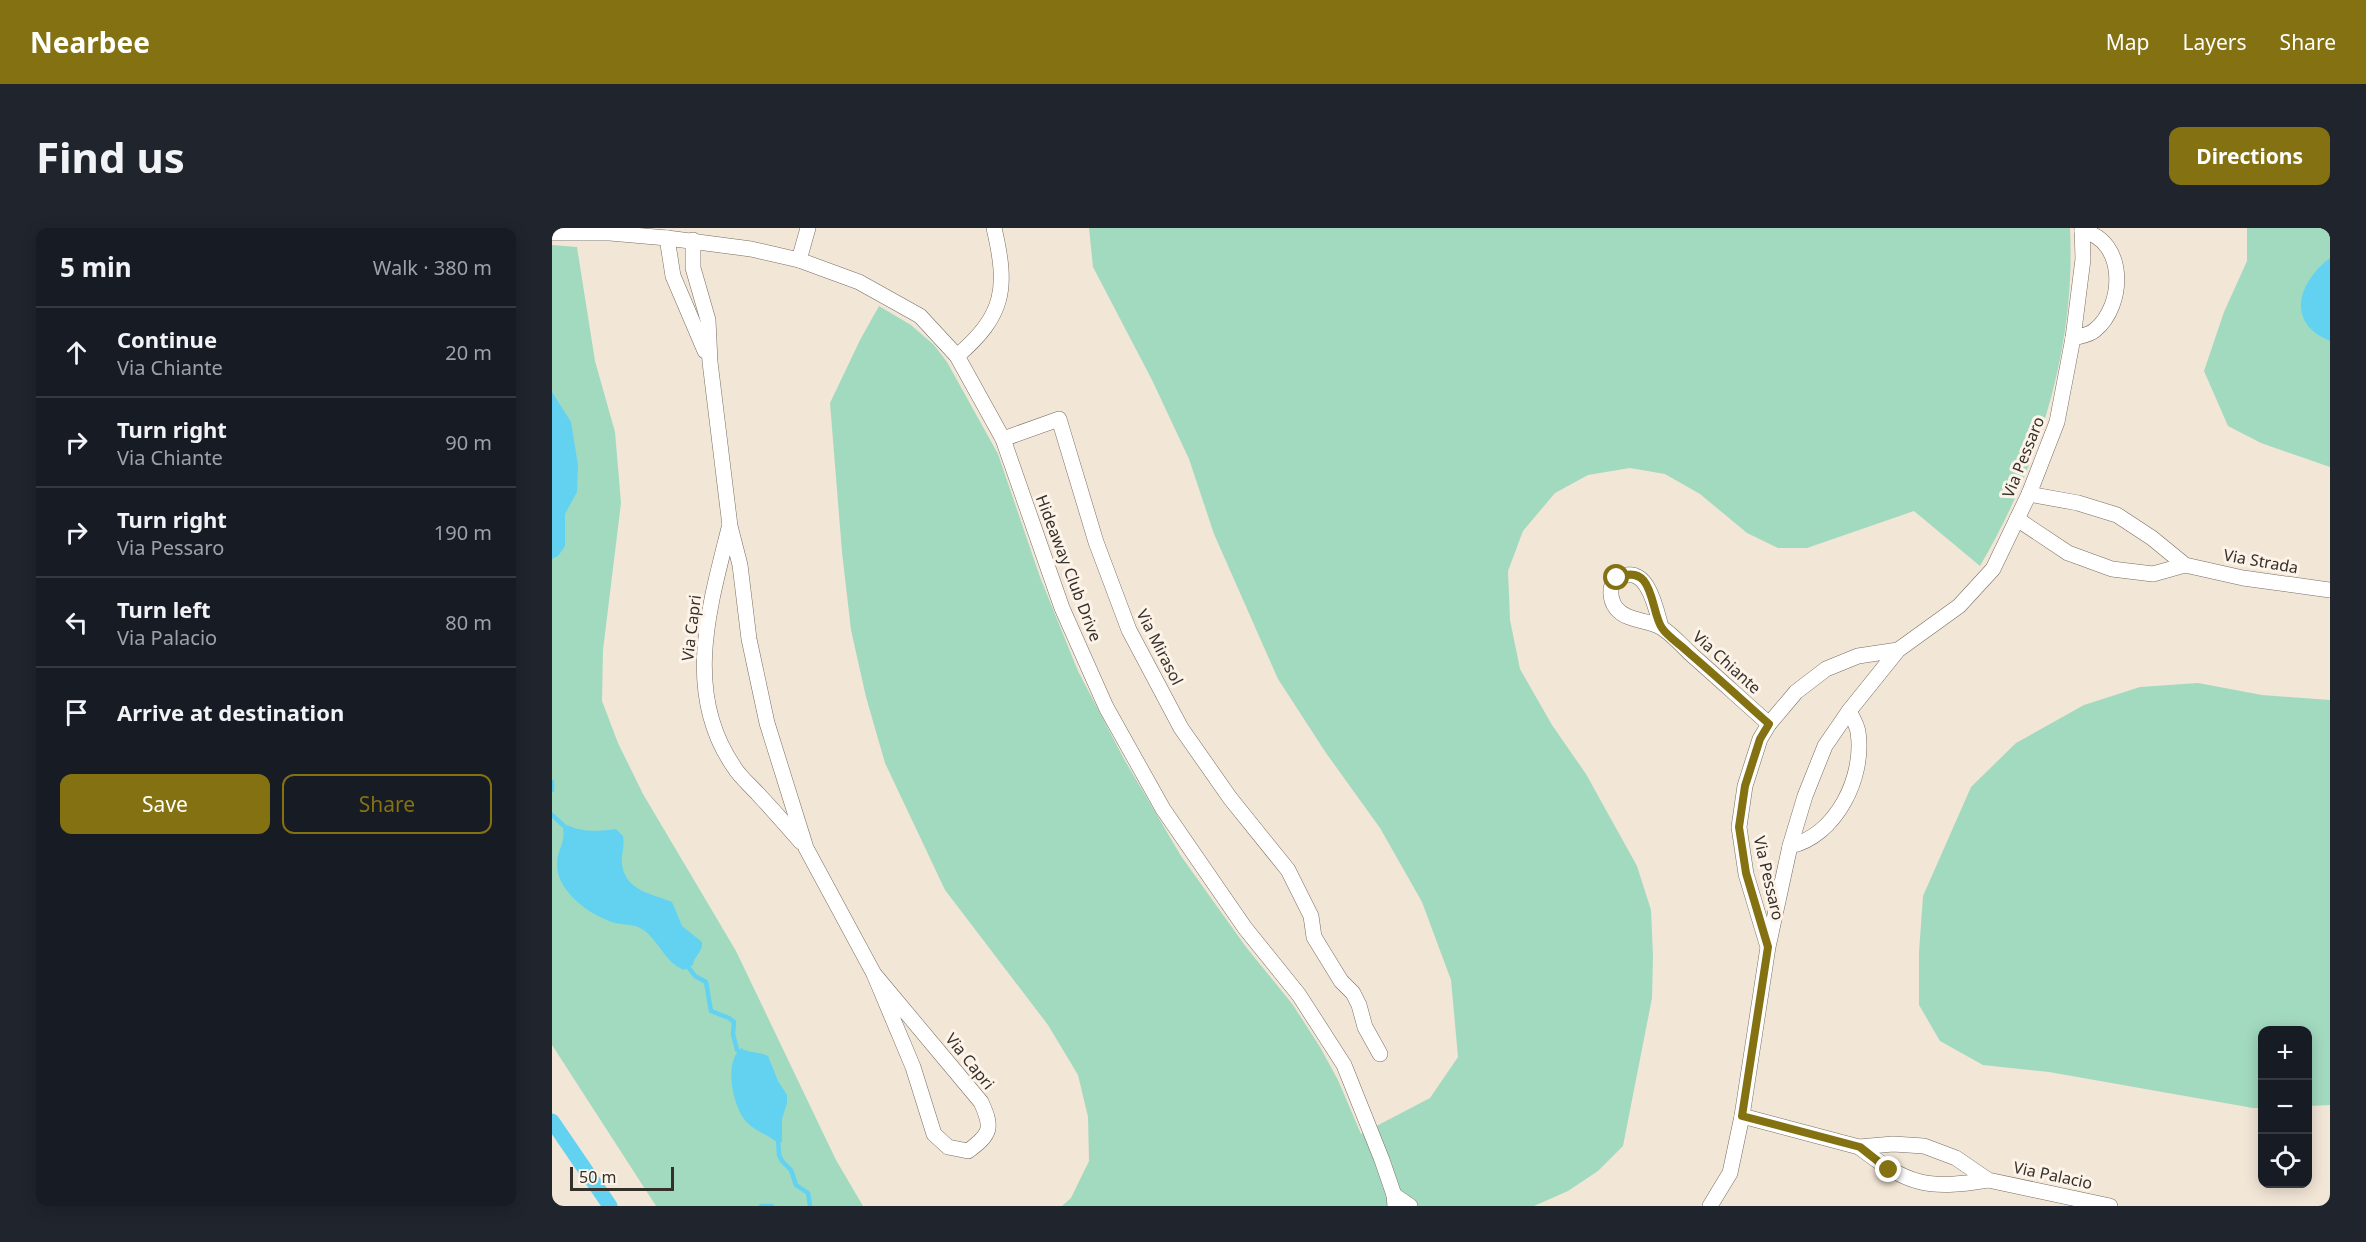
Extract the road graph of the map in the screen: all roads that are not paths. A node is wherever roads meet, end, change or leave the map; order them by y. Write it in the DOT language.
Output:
graph roads {
  1 [pos="808,228"];
  2 [pos="994,228"];
  3 [pos="2082,229"];
  4 [pos="552,233"];
  5 [pos="667,238"];
  6 [pos="693,240"];
  7 [pos="799,260"];
  8 [pos="2073,338"];
  9 [pos="957,356"];
  10 [pos="710,362"];
  11 [pos="1003,439"];
  12 [pos="2028,494"];
  13 [pos="2017,519"];
  14 [pos="730,526"];
  15 [pos="2185,565"];
  16 [pos="2330,590"];
  17 [pos="1661,627"];
  18 [pos="1898,650"];
  19 [pos="1848,711"];
  20 [pos="1769,724"];
  21 [pos="1790,846"];
  22 [pos="806,848"];
  23 [pos="1768,947"];
  24 [pos="874,974"];
  25 [pos="1380,1054"];
  26 [pos="1742,1116"];
  27 [pos="1860,1147"];
  28 [pos="1988,1180"];
  29 [pos="1394,1200"];
  30 [pos="1410,1206"];
  31 [pos="1710,1206"];
  32 [pos="2110,1206"];
  1 -- 7 [label="street"];
  2 -- 9 [label="street"];
  3 -- 8 [label="street, Via Pessaro"];
  3 -- 8 [label="street"];
  4 -- 5 [label="street, Hideaway Club Drive"];
  5 -- 6 [label="street, Hideaway Club Drive"];
  5 -- 10 [label="street, Via Capri"];
  6 -- 7 [label="street, Hideaway Club Drive"];
  6 -- 10 [label="street, Via Capri"];
  7 -- 9 [label="street, Hideaway Club Drive"];
  8 -- 12 [label="street, Via Pessaro"];
  9 -- 11 [label="street, Hideaway Club Drive"];
  10 -- 14 [label="street, Via Capri"];
  11 -- 25 [label="street, Via Mirasol"];
  11 -- 29 [label="street, Hideaway Club Drive"];
  12 -- 13 [label="street, Via Pessaro"];
  12 -- 15 [label="street, Via Strada"];
  13 -- 15 [label="street, Via Strada"];
  13 -- 18 [label="street, Via Pessaro"];
  14 -- 22 [label="street, Via Capri"];
  14 -- 22 [label="street, Via Capri"];
  15 -- 16 [label="street, Via Strada"];
  17 -- 20 [label="street, Via Chiante"];
  18 -- 19 [label="street, Via Pessaro"];
  18 -- 20 [label="street, Via Pessaro"];
  19 -- 21 [label="street, Via Pessaro"];
  19 -- 21 [label="street, Via Pessaro"];
  20 -- 23 [label="street, Via Pessaro"];
  21 -- 23 [label="street, Via Pessaro"];
  22 -- 24 [label="street, Via Capri"];
  23 -- 26 [label="street, Via Pessaro"];
  24 -- 24 [label="street, Via Capri"];
  26 -- 27 [label="street, Via Palacio"];
  26 -- 31 [label="street, Via Pessaro"];
  27 -- 28 [label="street, Via Palacio"];
  27 -- 28 [label="street, Via Palacio"];
  28 -- 32 [label="street, Via Palacio"];
  29 -- 30 [label="street, Hideaway Club Drive"];
}
